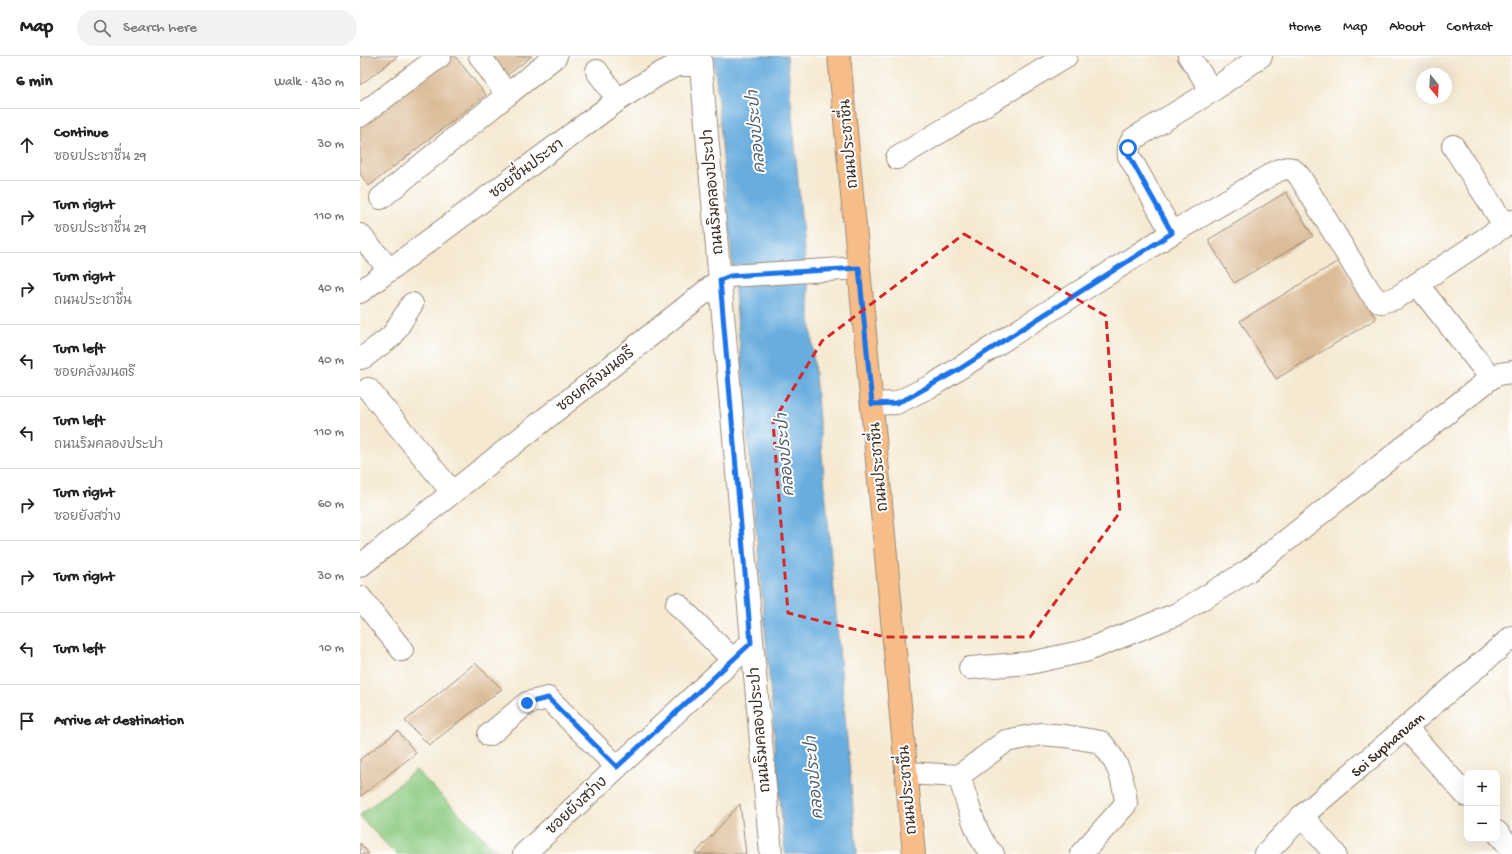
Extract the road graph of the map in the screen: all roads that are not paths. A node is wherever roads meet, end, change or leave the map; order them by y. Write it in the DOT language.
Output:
graph roads {
  1 [pos="440,56"];
  2 [pos="480,56"];
  3 [pos="556,56"];
  4 [pos="839,56"];
  5 [pos="1066,56"];
  6 [pos="1189,56"];
  7 [pos="1261,56"];
  8 [pos="700,60"];
  9 [pos="597,70"];
  10 [pos="1212,91"];
  11 [pos="507,96"];
  12 [pos="618,100"];
  13 [pos="360,116"];
  14 [pos="1453,146"];
  15 [pos="897,158"];
  16 [pos="381,198"];
  17 [pos="1508,224"];
  18 [pos="1172,233"];
  19 [pos="360,235"];
  20 [pos="859,268"];
  21 [pos="389,269"];
  22 [pos="725,278"];
  23 [pos="1417,284"];
  24 [pos="360,292"];
  25 [pos="412,304"];
  26 [pos="360,358"];
  27 [pos="1512,372"];
  28 [pos="1491,378"];
  29 [pos="368,389"];
  30 [pos="872,404"];
  31 [pos="452,492"];
  32 [pos="360,566"];
  33 [pos="360,597"];
  34 [pos="678,604"];
  35 [pos="1512,637"];
  36 [pos="751,643"];
  37 [pos="402,650"];
  38 [pos="733,660"];
  39 [pos="970,668"];
  40 [pos="1406,728"];
  41 [pos="489,735"];
  42 [pos="617,767"];
  43 [pos="906,773"];
  44 [pos="959,776"];
  45 [pos="1464,793"];
  46 [pos="1302,816"];
  47 [pos="1500,835"];
  48 [pos="1512,849"];
  49 [pos="524,854"];
  50 [pos="771,854"];
  51 [pos="914,854"];
  52 [pos="993,854"];
  53 [pos="1081,854"];
  54 [pos="1265,854"];
  55 [pos="1335,854"];
  1 -- 13 [label="street"];
  2 -- 11 [label="street"];
  3 -- 11 [label="street"];
  4 -- 20 [label="main road, ถนนประชาชื่น"];
  5 -- 15 [label="street"];
  6 -- 10 [label="street"];
  7 -- 10 [label="street"];
  8 -- 12 [label="street, ซอยชื่นประชา"];
  8 -- 22 [label="street, ถนนริมคลองประปา"];
  9 -- 12 [label="street"];
  10 -- 18 [label="street"];
  11 -- 16 [label="street"];
  12 -- 21 [label="street, ซอยชื่นประชา"];
  14 -- 17 [label="street"];
  17 -- 23 [label="street"];
  18 -- 23 [label="street"];
  18 -- 30 [label="street"];
  19 -- 21 [label="street"];
  20 -- 22 [label="street"];
  20 -- 30 [label="main road, ถนนประชาชื่น"];
  21 -- 24 [label="street, ซอยชื่นประชา"];
  22 -- 31 [label="street, ซอยคลังมนตรี"];
  22 -- 36 [label="street, ถนนริมคลองประปา"];
  23 -- 28 [label="street"];
  25 -- 26 [label="street"];
  27 -- 28 [label="street"];
  28 -- 39 [label="street"];
  29 -- 31 [label="street"];
  30 -- 43 [label="main road, ถนนประชาชื่น"];
  31 -- 32 [label="street, ซอยคลังมนตรี"];
  33 -- 37 [label="street"];
  34 -- 38 [label="street"];
  35 -- 40 [label="street, Soi Supharuam"];
  36 -- 38 [label="street, ซอยยังสว่าง"];
  36 -- 50 [label="street, ถนนริมคลองประปา"];
  38 -- 42 [label="street, ซอยยังสว่าง"];
  40 -- 45 [label="street"];
  40 -- 46 [label="street, Soi Supharuam"];
  41 -- 42 [label="street"];
  42 -- 49 [label="street, ซอยยังสว่าง"];
  43 -- 44 [label="street"];
  43 -- 51 [label="main road, ถนนประชาชื่น"];
  44 -- 52 [label="street"];
  44 -- 53 [label="street"];
  46 -- 54 [label="street, Soi Supharuam"];
  46 -- 55 [label="street"];
  47 -- 48 [label="street"];
}
